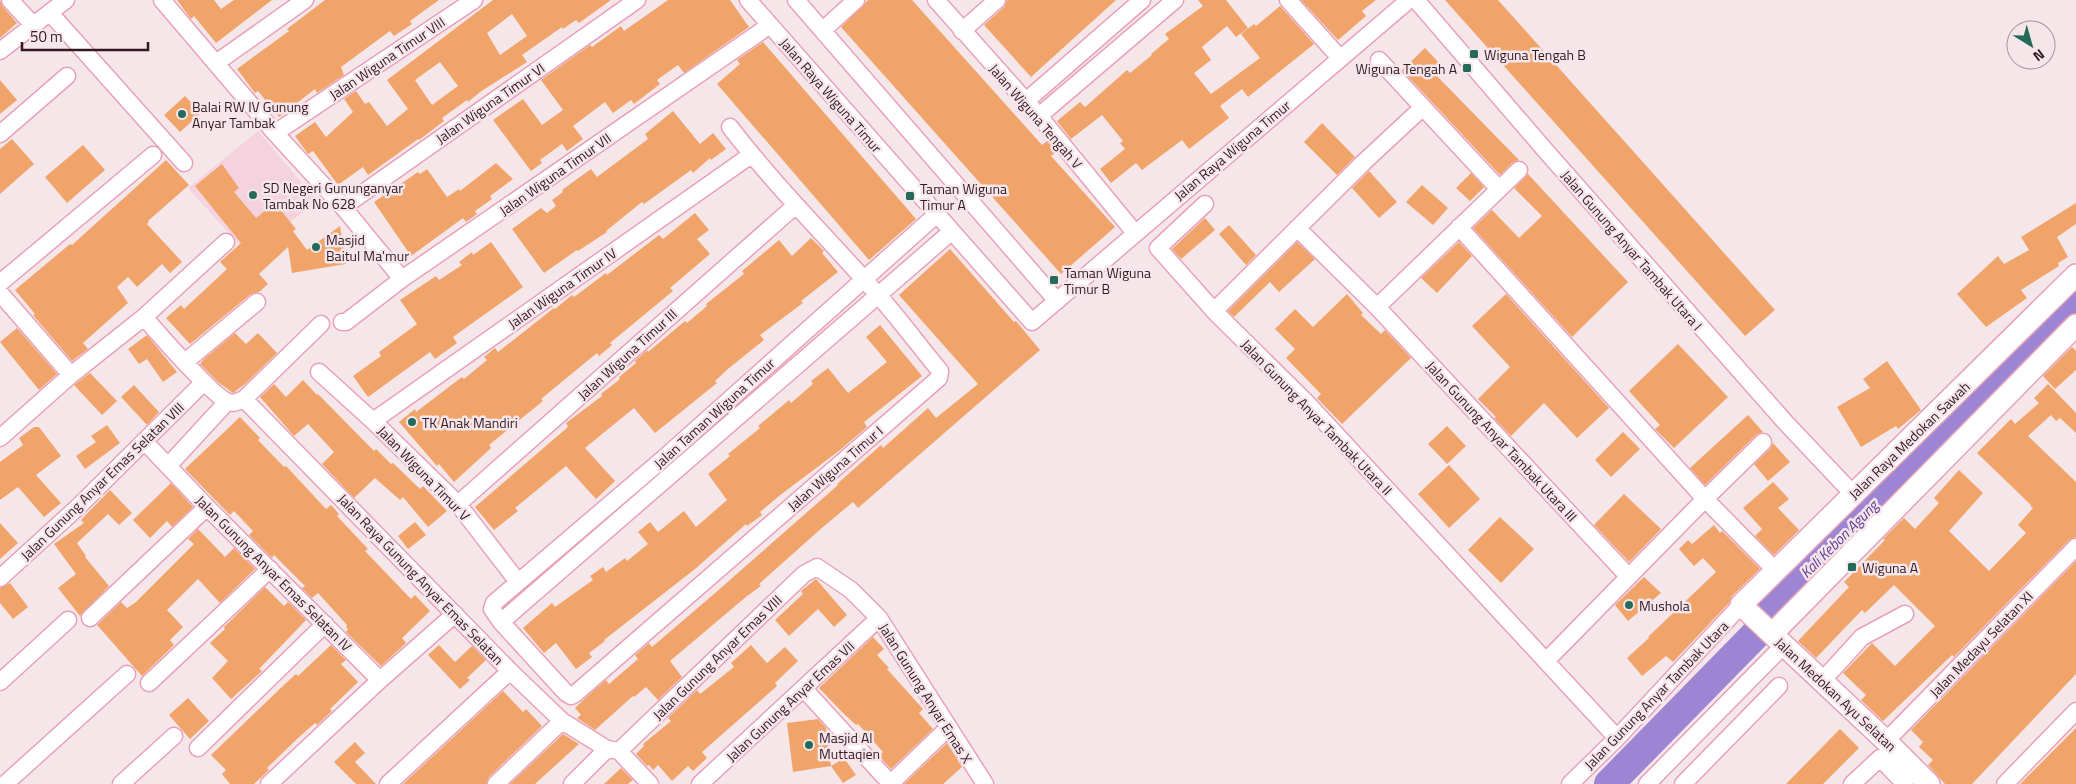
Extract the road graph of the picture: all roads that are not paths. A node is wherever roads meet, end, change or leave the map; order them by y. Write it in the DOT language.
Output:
graph roads {
  1 [pos="10,0"];
  2 [pos="66,0"];
  3 [pos="162,0"];
  4 [pos="305,0"];
  5 [pos="474,0"];
  6 [pos="748,0"];
  7 [pos="796,0"];
  8 [pos="856,0"];
  9 [pos="936,0"];
  10 [pos="997,0"];
  11 [pos="1142,0"];
  12 [pos="1175,0"];
  13 [pos="1288,0"];
  14 [pos="1409,0"];
  15 [pos="1416,0"];
  16 [pos="628,2"];
  17 [pos="50,13"];
  18 [pos="768,25"];
  19 [pos="34,26"];
  20 [pos="823,30"];
  21 [pos="962,31"];
  22 [pos="0,51"];
  23 [pos="1340,58"];
  24 [pos="1379,60"];
  25 [pos="216,63"];
  26 [pos="67,76"];
  27 [pos="1026,101"];
  28 [pos="1422,108"];
  29 [pos="1039,116"];
  30 [pos="730,127"];
  31 [pos="275,133"];
  32 [pos="0,134"];
  33 [pos="153,155"];
  34 [pos="751,155"];
  35 [pos="184,163"];
  36 [pos="1518,170"];
  37 [pos="1498,189"];
  38 [pos="1205,204"];
  39 [pos="796,205"];
  40 [pos="343,207"];
  41 [pos="936,215"];
  42 [pos="1459,227"];
  43 [pos="1297,228"];
  44 [pos="951,232"];
  45 [pos="1135,233"];
  46 [pos="226,242"];
  47 [pos="2076,275"];
  48 [pos="863,278"];
  49 [pos="402,279"];
  50 [pos="0,283"];
  51 [pos="0,293"];
  52 [pos="879,295"];
  53 [pos="1057,301"];
  54 [pos="256,302"];
  55 [pos="1377,307"];
  56 [pos="1214,311"];
  57 [pos="144,317"];
  58 [pos="342,322"];
  59 [pos="322,324"];
  60 [pos="2076,325"];
  61 [pos="185,362"];
  62 [pos="318,372"];
  63 [pos="71,375"];
  64 [pos="204,383"];
  65 [pos="244,399"];
  66 [pos="227,402"];
  67 [pos="373,421"];
  68 [pos="0,438"];
  69 [pos="144,441"];
  70 [pos="1764,442"];
  71 [pos="664,458"];
  72 [pos="168,466"];
  73 [pos="675,471"];
  74 [pos="1854,494"];
  75 [pos="1705,498"];
  76 [pos="458,504"];
  77 [pos="207,507"];
  78 [pos="2076,547"];
  79 [pos="817,567"];
  80 [pos="270,569"];
  81 [pos="1775,570"];
  82 [pos="1628,576"];
  83 [pos="0,578"];
  84 [pos="518,582"];
  85 [pos="1744,607"];
  86 [pos="455,614"];
  87 [pos="1905,614"];
  88 [pos="497,616"];
  89 [pos="90,618"];
  90 [pos="879,618"];
  91 [pos="68,620"];
  92 [pos="325,624"];
  93 [pos="1775,637"];
  94 [pos="1546,661"];
  95 [pos="510,672"];
  96 [pos="127,674"];
  97 [pos="380,680"];
  98 [pos="1822,681"];
  99 [pos="0,682"];
  100 [pos="149,683"];
  101 [pos="1779,686"];
  102 [pos="804,690"];
  103 [pos="2076,712"];
  104 [pos="562,720"];
  105 [pos="948,728"];
  106 [pos="174,736"];
  107 [pos="1617,738"];
  108 [pos="1886,741"];
  109 [pos="198,748"];
  110 [pos="613,750"];
  111 [pos="5,784"];
  112 [pos="121,784"];
  113 [pos="269,784"];
  114 [pos="388,784"];
  115 [pos="496,784"];
  116 [pos="572,784"];
  117 [pos="650,784"];
  118 [pos="700,784"];
  119 [pos="891,784"];
  120 [pos="985,784"];
  121 [pos="1570,784"];
  122 [pos="1647,784"];
  123 [pos="1683,784"];
  124 [pos="1852,784"];
  125 [pos="1906,784"];
  126 [pos="1929,784"];
  127 [pos="2005,784"];
  1 -- 19 [label="street"];
  2 -- 17 [label="street"];
  3 -- 25 [label="street"];
  4 -- 25 [label="street"];
  5 -- 31 [label="street, Jalan Wiguna Timur VIII"];
  6 -- 18 [label="street, Jalan Raya Wiguna Timur"];
  7 -- 20 [label="street"];
  8 -- 20 [label="street"];
  9 -- 21 [label="street, Jalan Wiguna Tengah V"];
  10 -- 21 [label="street"];
  11 -- 27 [label="street"];
  12 -- 29 [label="street"];
  13 -- 23 [label="street"];
  14 -- 23 [label="street, Jalan Raya Wiguna Timur"];
  15 -- 74 [label="street, Jalan Gunung Anyar Tambak Utara I"];
  16 -- 40 [label="street, Jalan Wiguna Timur VI"];
  17 -- 19 [label="street"];
  17 -- 35 [label="street"];
  18 -- 41 [label="street, Jalan Raya Wiguna Timur"];
  18 -- 49 [label="street, Jalan Wiguna Timur VII"];
  19 -- 22 [label="street"];
  20 -- 53 [label="street"];
  21 -- 27 [label="street, Jalan Wiguna Tengah V"];
  23 -- 45 [label="street, Jalan Raya Wiguna Timur"];
  24 -- 28 [label="street"];
  25 -- 31 [label="street"];
  26 -- 32 [label="street"];
  27 -- 29 [label="street, Jalan Wiguna Tengah V"];
  28 -- 37 [label="street"];
  28 -- 43 [label="street"];
  29 -- 45 [label="street, Jalan Wiguna Tengah V"];
  30 -- 34 [label="street, Jalan Wiguna Timur I"];
  31 -- 40 [label="street"];
  33 -- 50 [label="street"];
  34 -- 39 [label="street, Jalan Wiguna Timur I"];
  34 -- 67 [label="street, Jalan Wiguna Timur IV"];
  36 -- 37 [label="street"];
  37 -- 42 [label="street"];
  38 -- 56 [label="street, Jalan Gunung Anyar Tambak Utara II"];
  39 -- 48 [label="street, Jalan Wiguna Timur I"];
  39 -- 76 [label="street, Jalan Wiguna Timur III"];
  40 -- 49 [label="street"];
  41 -- 44 [label="street, Jalan Raya Wiguna Timur"];
  41 -- 48 [label="street, Jalan Taman Wiguna Timur"];
  42 -- 55 [label="street"];
  42 -- 75 [label="street"];
  43 -- 55 [label="street, Jalan Gunung Anyar Tambak Utara III"];
  43 -- 56 [label="street"];
  44 -- 52 [label="street, Jalan Taman Wiguna Timur"];
  44 -- 53 [label="street, Jalan Raya Wiguna Timur"];
  45 -- 53 [label="street, Jalan Raya Wiguna Timur"];
  46 -- 57 [label="street"];
  47 -- 74 [label="street, Jalan Raya Medokan Sawah"];
  48 -- 52 [label="street, Jalan Wiguna Timur I"];
  48 -- 71 [label="street, Jalan Taman Wiguna Timur"];
  49 -- 58 [label="street, Jalan Wiguna Timur VII"];
  51 -- 63 [label="street"];
  52 -- 73 [label="street, Jalan Taman Wiguna Timur"];
  52 -- 88 [label="street, Jalan Wiguna Timur I"];
  54 -- 61 [label="street"];
  55 -- 82 [label="street, Jalan Gunung Anyar Tambak Utara III"];
  56 -- 94 [label="street, Jalan Gunung Anyar Tambak Utara II"];
  57 -- 61 [label="street"];
  57 -- 63 [label="street"];
  59 -- 65 [label="street"];
  60 -- 93 [label="street"];
  61 -- 64 [label="street"];
  62 -- 67 [label="street, Jalan Wiguna Timur V"];
  63 -- 68 [label="street"];
  64 -- 66 [label="street"];
  64 -- 69 [label="street, Jalan Gunung Anyar Emas Selatan VIII"];
  65 -- 66 [label="street"];
  65 -- 86 [label="street, Jalan Raya Gunung Anyar Emas Selatan"];
  66 -- 72 [label="street"];
  67 -- 76 [label="street, Jalan Wiguna Timur V"];
  69 -- 72 [label="street, Jalan Gunung Anyar Emas Selatan IV"];
  69 -- 83 [label="street, Jalan Gunung Anyar Emas Selatan VIII"];
  70 -- 75 [label="street"];
  71 -- 73 [label="street"];
  71 -- 84 [label="street, Jalan Taman Wiguna Timur"];
  72 -- 77 [label="street, Jalan Gunung Anyar Emas Selatan IV"];
  73 -- 88 [label="street, Jalan Taman Wiguna Timur"];
  74 -- 81 [label="street, Jalan Raya Medokan Sawah"];
  75 -- 81 [label="street"];
  75 -- 82 [label="street"];
  76 -- 84 [label="street, Jalan Wiguna Timur V"];
  77 -- 80 [label="street, Jalan Gunung Anyar Emas Selatan IV"];
  77 -- 89 [label="street"];
  78 -- 108 [label="street, Jalan Medayu Selatan XI"];
  79 -- 90 [label="street, Jalan Gunung Anyar Emas X"];
  79 -- 110 [label="street, Jalan Gunung Anyar Emas VIII"];
  80 -- 92 [label="street, Jalan Gunung Anyar Emas Selatan IV"];
  80 -- 100 [label="street"];
  81 -- 85 [label="street, Jalan Raya Medokan Sawah"];
  82 -- 94 [label="street"];
  84 -- 88 [label="street, Jalan Taman Wiguna Timur"];
  85 -- 93 [label="street, Jalan Medokan Ayu Selatan"];
  85 -- 107 [label="street, Jalan Gunung Anyar Tambak Utara"];
  86 -- 95 [label="street, Jalan Raya Gunung Anyar Emas Selatan"];
  86 -- 97 [label="street"];
  87 -- 98 [label="street"];
  90 -- 102 [label="street, Jalan Gunung Anyar Emas VII"];
  90 -- 105 [label="street, Jalan Gunung Anyar Emas X"];
  91 -- 99 [label="street"];
  92 -- 97 [label="street, Jalan Gunung Anyar Emas Selatan IV"];
  92 -- 109 [label="street"];
  93 -- 98 [label="street, Jalan Medokan Ayu Selatan"];
  93 -- 122 [label="street"];
  94 -- 107 [label="street, Jalan Gunung Anyar Tambak Utara II"];
  95 -- 104 [label="street, Jalan Raya Gunung Anyar Emas Selatan"];
  95 -- 114 [label="street"];
  96 -- 111 [label="street"];
  97 -- 113 [label="street"];
  98 -- 108 [label="street, Jalan Medokan Ayu Selatan"];
  101 -- 123 [label="street"];
  102 -- 118 [label="street, Jalan Gunung Anyar Emas VII"];
  102 -- 119 [label="street"];
  103 -- 127 [label="street"];
  104 -- 110 [label="street, Jalan Raya Gunung Anyar Emas Selatan"];
  104 -- 115 [label="street"];
  105 -- 119 [label="street"];
  105 -- 120 [label="street, Jalan Gunung Anyar Emas X"];
  106 -- 112 [label="street"];
  107 -- 121 [label="street, Jalan Gunung Anyar Tambak Utara"];
  108 -- 126 [label="street, Jalan Medokan Ayu Selatan"];
  110 -- 116 [label="street, Jalan Gunung Anyar Emas VIII"];
  110 -- 117 [label="street, Jalan Raya Gunung Anyar Emas Selatan"];
  124 -- 125 [label="street"];
}
